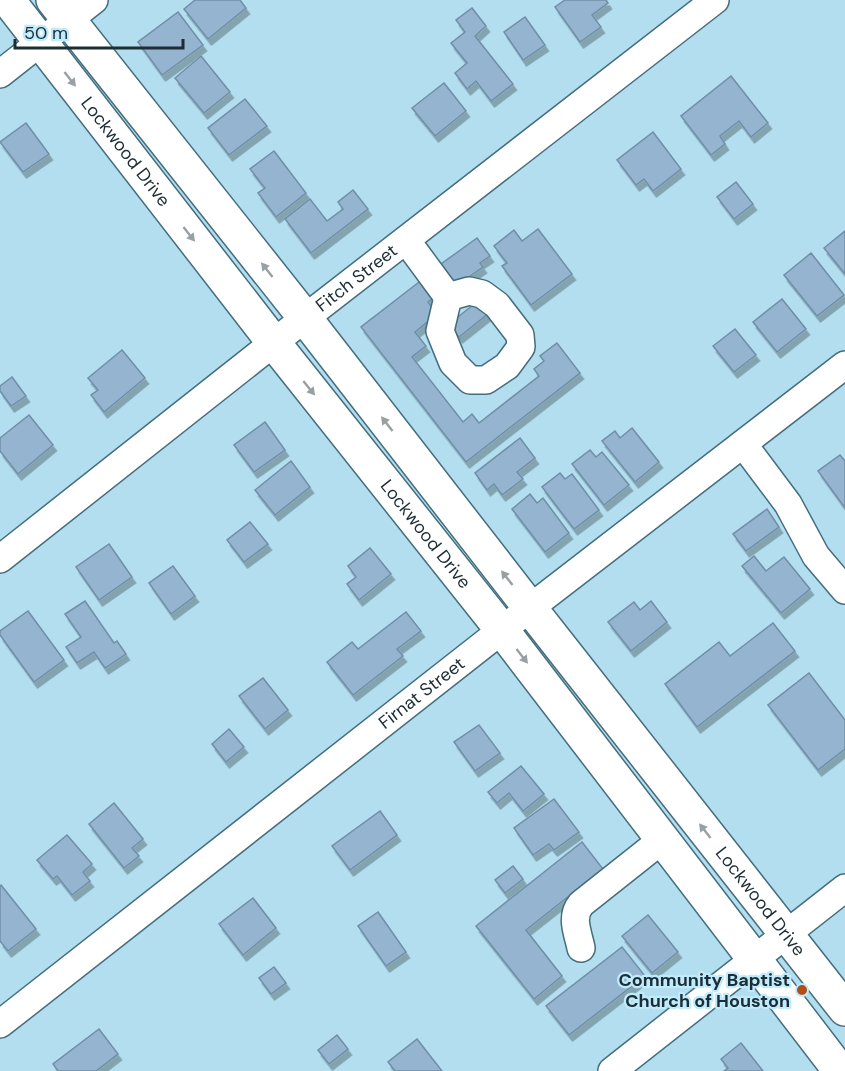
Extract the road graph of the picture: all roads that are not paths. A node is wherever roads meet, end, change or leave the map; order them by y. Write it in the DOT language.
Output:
graph roads {
  1 [pos="8,0"];
  2 [pos="94,0"];
  3 [pos="715,0"];
  4 [pos="61,10"];
  5 [pos="41,42"];
  6 [pos="0,74"];
  7 [pos="406,240"];
  8 [pos="448,297"];
  9 [pos="305,318"];
  10 [pos="274,343"];
  11 [pos="845,365"];
  12 [pos="743,444"];
  13 [pos="0,559"];
  14 [pos="845,590"];
  15 [pos="530,608"];
  16 [pos="502,630"];
  17 [pos="663,839"];
  18 [pos="845,888"];
  19 [pos="786,934"];
  20 [pos="581,948"];
  21 [pos="755,959"];
  22 [pos="845,1009"];
  23 [pos="0,1024"];
  24 [pos="612,1071"];
  25 [pos="840,1071"];
  1 -- 5 [label="main road, Lockwood Drive"];
  2 -- 4 [label="street"];
  3 -- 7 [label="street, Fitch Street"];
  4 -- 5 [label="street"];
  9 -- 4 [label="main road, Lockwood Drive, one-way"];
  5 -- 6 [label="street"];
  5 -- 10 [label="main road, Lockwood Drive, one-way"];
  7 -- 8 [label="street"];
  7 -- 9 [label="street, Fitch Street"];
  9 -- 10 [label="street, Fitch Street"];
  15 -- 9 [label="main road, Lockwood Drive, one-way"];
  10 -- 13 [label="street, Fitch Street"];
  10 -- 16 [label="main road, Lockwood Drive, one-way"];
  11 -- 12 [label="street, Firnat Street"];
  12 -- 14 [label="street"];
  12 -- 15 [label="street, Firnat Street"];
  15 -- 16 [label="street, Firnat Street"];
  19 -- 15 [label="main road, Lockwood Drive, one-way"];
  16 -- 17 [label="main road, Lockwood Drive, one-way"];
  16 -- 23 [label="street, Firnat Street"];
  17 -- 20 [label="street"];
  17 -- 21 [label="main road, Lockwood Drive"];
  18 -- 19 [label="street"];
  19 -- 21 [label="street"];
  19 -- 22 [label="main road, Lockwood Drive"];
  21 -- 24 [label="street"];
  21 -- 25 [label="main road, Lockwood Drive"];
}
